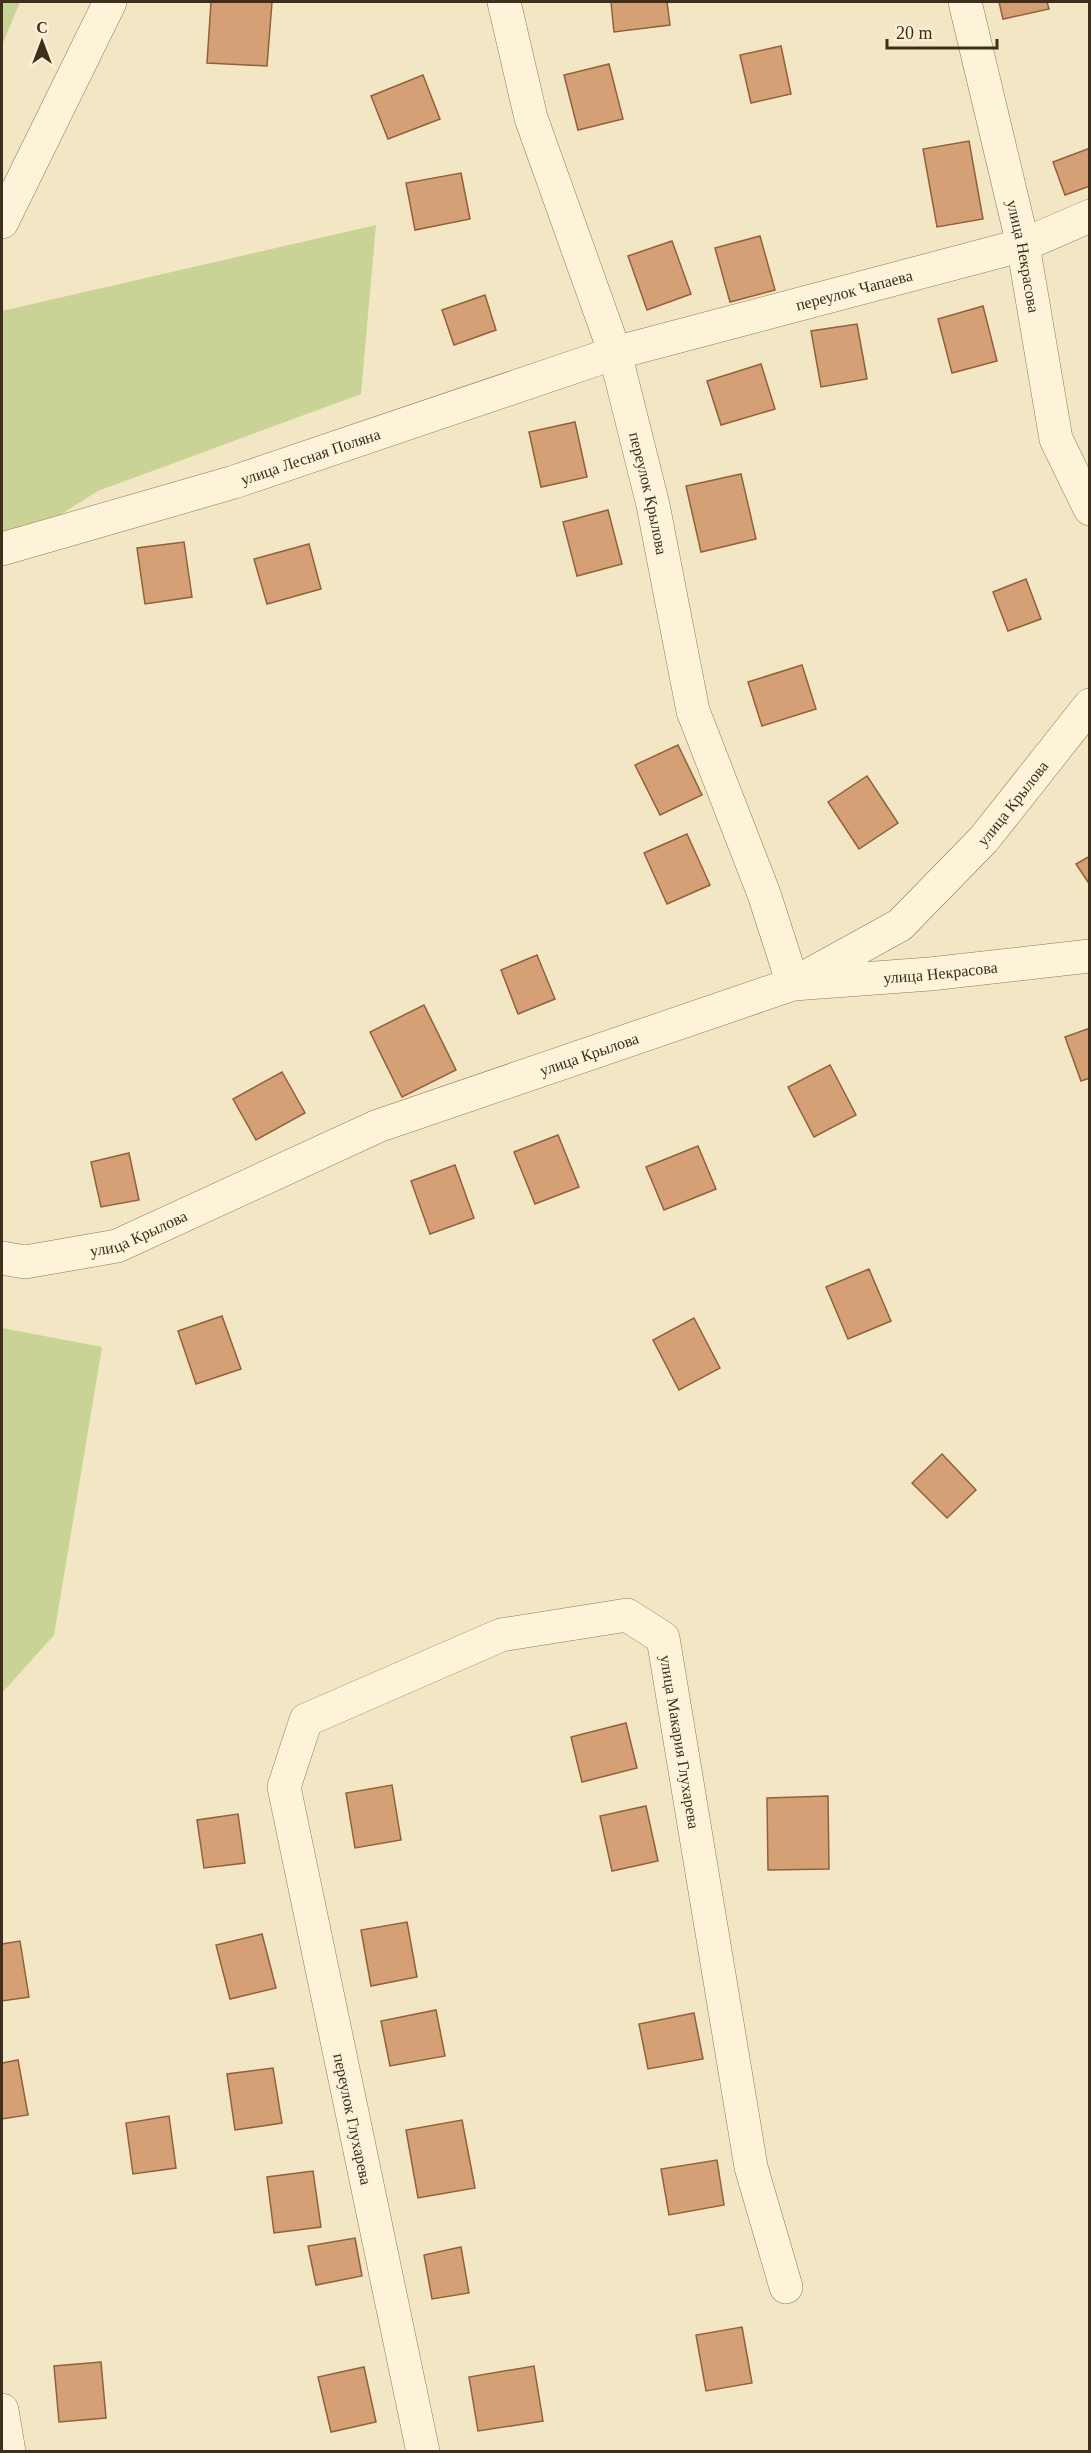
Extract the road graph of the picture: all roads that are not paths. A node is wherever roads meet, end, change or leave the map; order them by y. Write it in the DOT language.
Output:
graph roads {
  1 [pos="110,2"];
  2 [pos="504,2"];
  3 [pos="965,2"];
  4 [pos="1089,216"];
  5 [pos="2,222"];
  6 [pos="1023,245"];
  7 [pos="615,353"];
  8 [pos="1089,509"];
  9 [pos="2,549"];
  10 [pos="1089,705"];
  11 [pos="1089,956"];
  12 [pos="793,984"];
  13 [pos="2,1258"];
  14 [pos="284,1787"];
  15 [pos="786,2287"];
  16 [pos="2,2410"];
  17 [pos="9,2451"];
  18 [pos="423,2451"];
  1 -- 5 [label="street"];
  2 -- 7 [label="street, переулок Крылова"];
  3 -- 6 [label="street, улица Некрасова"];
  4 -- 6 [label="street, переулок Чапаева"];
  6 -- 7 [label="street, переулок Чапаева"];
  6 -- 8 [label="street, улица Некрасова"];
  7 -- 9 [label="street, улица Лесная Поляна"];
  7 -- 12 [label="street, переулок Крылова"];
  10 -- 12 [label="street, улица Крылова"];
  11 -- 12 [label="street, улица Некрасова"];
  12 -- 13 [label="street, улица Крылова"];
  14 -- 15 [label="street, улица Макария Глухарева"];
  14 -- 18 [label="street, переулок Глухарева"];
  16 -- 17 [label="street"];
}
